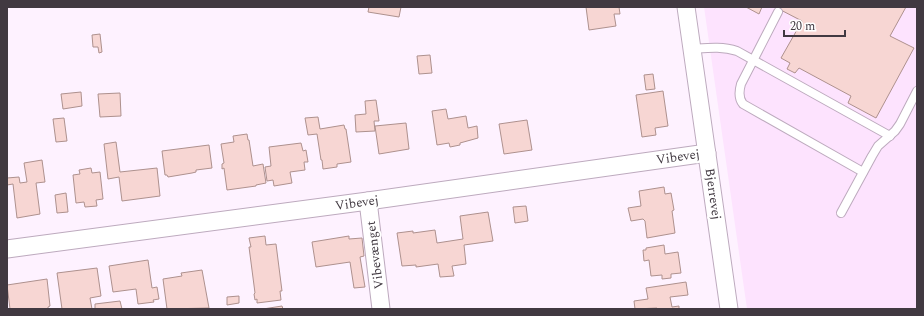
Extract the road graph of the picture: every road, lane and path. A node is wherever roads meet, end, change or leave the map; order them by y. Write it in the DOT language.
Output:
graph roads {
  1 [pos="686,7"];
  2 [pos="778,12"];
  3 [pos="692,50"];
  4 [pos="753,60"];
  5 [pos="917,91"];
  6 [pos="890,136"];
  7 [pos="707,153"];
  8 [pos="863,172"];
  9 [pos="368,201"];
  10 [pos="841,213"];
  11 [pos="7,249"];
  12 [pos="381,309"];
  13 [pos="729,309"];
  1 -- 3 [label="street, Bjerrevej"];
  2 -- 4 [label="lane"];
  3 -- 4 [label="lane"];
  3 -- 7 [label="street, Bjerrevej"];
  4 -- 6 [label="lane"];
  4 -- 8 [label="lane"];
  5 -- 6 [label="lane"];
  6 -- 8 [label="lane"];
  7 -- 9 [label="street, Vibevej"];
  7 -- 13 [label="street, Bjerrevej"];
  8 -- 10 [label="lane"];
  9 -- 11 [label="street, Vibevej"];
  9 -- 12 [label="street, Vibevænget"];
}
